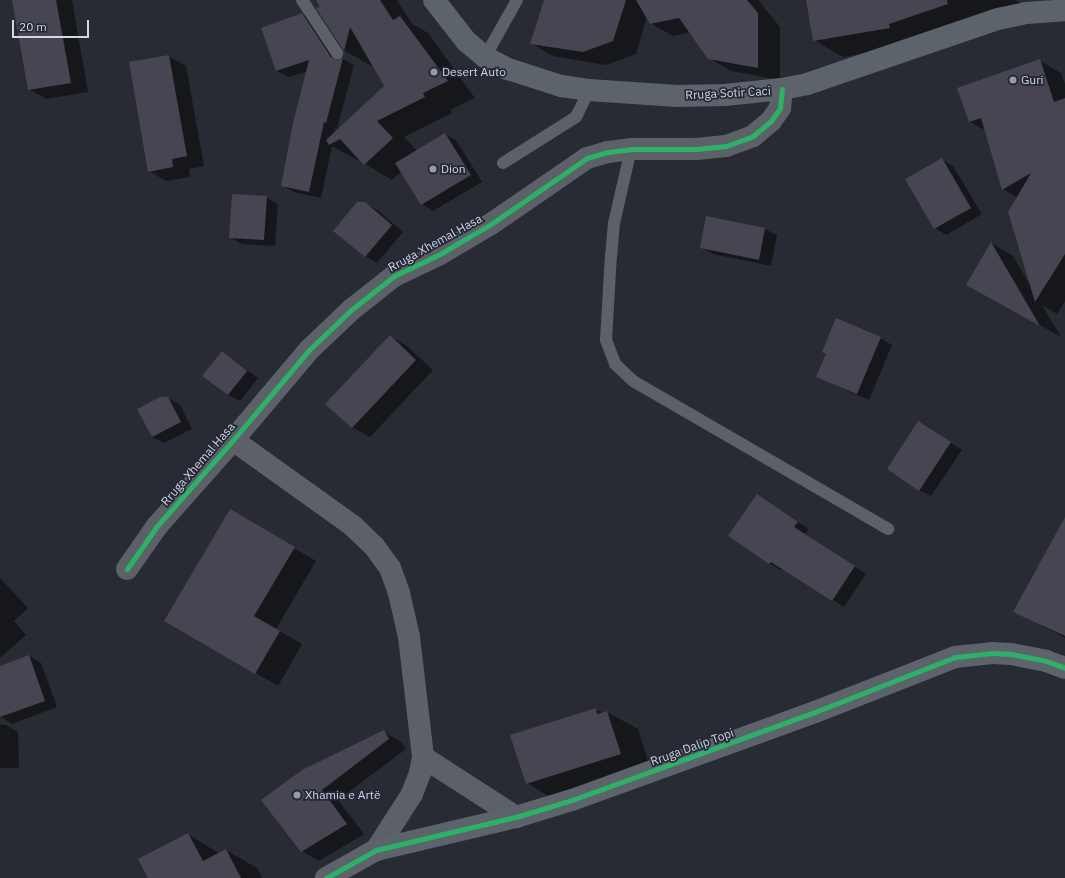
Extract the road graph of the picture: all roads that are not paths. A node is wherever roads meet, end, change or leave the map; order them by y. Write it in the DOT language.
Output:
graph roads {
  1 [pos="302,0"];
  2 [pos="434,0"];
  3 [pos="516,0"];
  4 [pos="1065,10"];
  5 [pos="337,53"];
  6 [pos="486,57"];
  7 [pos="782,89"];
  8 [pos="589,90"];
  9 [pos="630,149"];
  10 [pos="503,163"];
  11 [pos="233,440"];
  12 [pos="888,529"];
  13 [pos="127,569"];
  14 [pos="1065,668"];
  15 [pos="423,757"];
  16 [pos="516,817"];
  17 [pos="376,850"];
  18 [pos="326,878"];
  1 -- 5 [label="lane"];
  2 -- 6 [label="street, Rruga Sotir Caci"];
  3 -- 6 [label="lane"];
  4 -- 7 [label="street, Rruga Sotir Caci"];
  6 -- 8 [label="street, Rruga Sotir Caci"];
  7 -- 8 [label="street, Rruga Sotir Caci"];
  7 -- 9 [label="street, Rruga Xhemal Hasa"];
  8 -- 10 [label="lane"];
  9 -- 11 [label="street, Rruga Xhemal Hasa"];
  9 -- 12 [label="lane"];
  11 -- 13 [label="street, Rruga Xhemal Hasa"];
  11 -- 15 [label="street, Rruga Xhemal Hasa"];
  14 -- 16 [label="street, Rruga Dalip Topi"];
  15 -- 16 [label="street"];
  15 -- 17 [label="street, Rruga Xhemal Hasa"];
  16 -- 17 [label="street, Rruga Dalip Topi"];
  17 -- 18 [label="street, Rruga Dalip Topi"];
}
